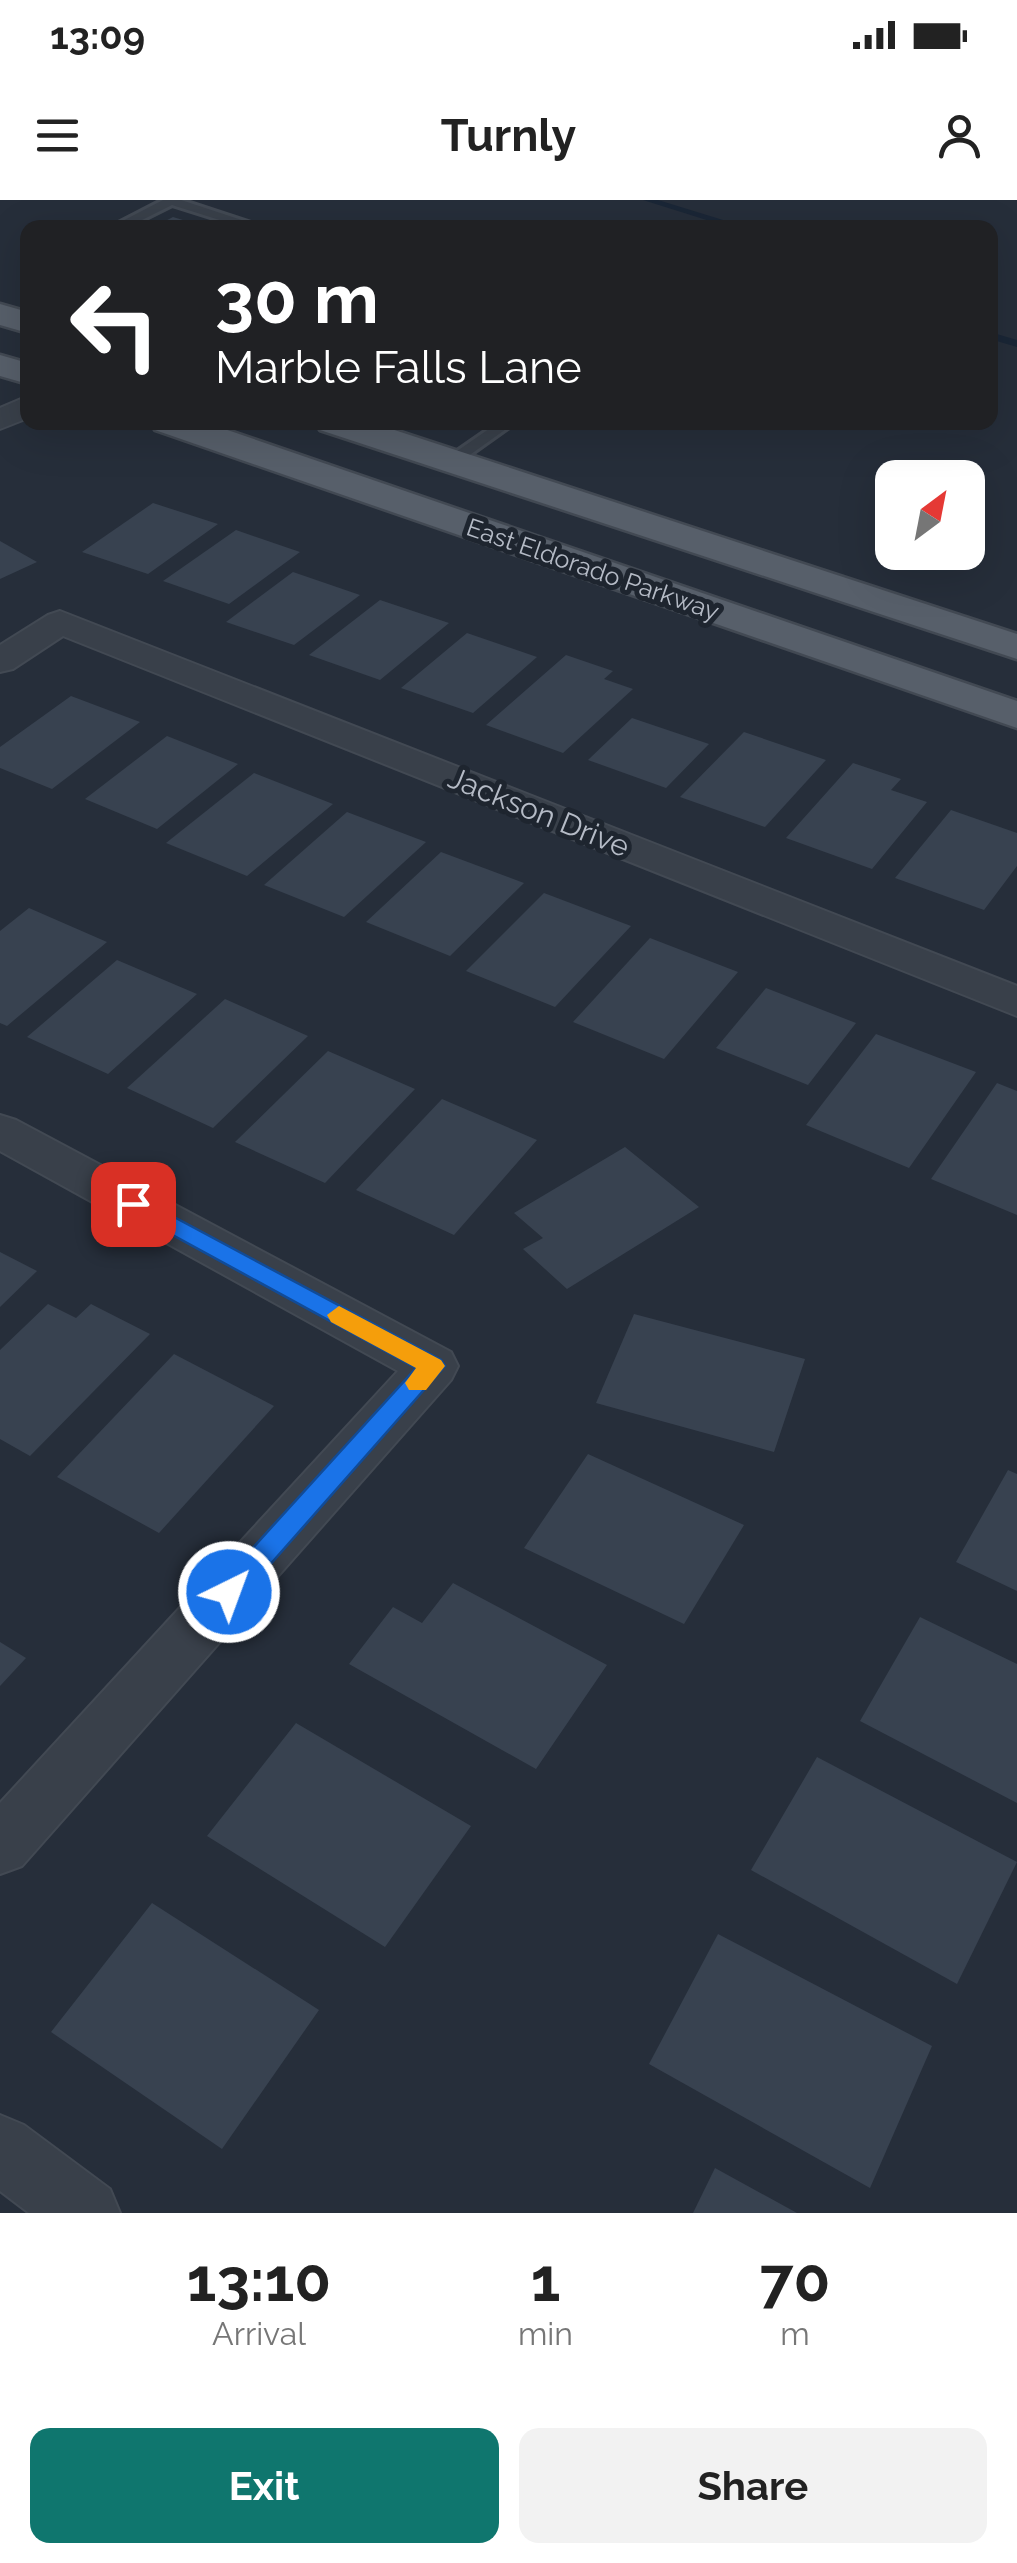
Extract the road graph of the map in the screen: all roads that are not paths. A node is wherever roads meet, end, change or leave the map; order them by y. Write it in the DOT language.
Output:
graph roads {
  1 [pos="171,201"];
  2 [pos="132,220"];
  3 [pos="234,220"];
  4 [pos="191,430"];
  5 [pos="359,430"];
  6 [pos="497,430"];
  7 [pos="452,460"];
  8 [pos="1017,647"];
  9 [pos="0,661"];
  10 [pos="1017,714"];
  11 [pos="1017,1002"];
  12 [pos="0,1131"];
  13 [pos="0,1846"];
  14 [pos="0,2149"];
  15 [pos="86,2213"];
  1 -- 2 [label="lane"];
  1 -- 3 [label="lane"];
  4 -- 10 [label="main road, East Eldorado Parkway"];
  5 -- 7 [label="main road, East Eldorado Parkway"];
  6 -- 7 [label="lane"];
  7 -- 8 [label="main road, East Eldorado Parkway"];
  9 -- 11 [label="street, Jackson Drive"];
  12 -- 13 [label="street"];
  14 -- 15 [label="street"];
}
